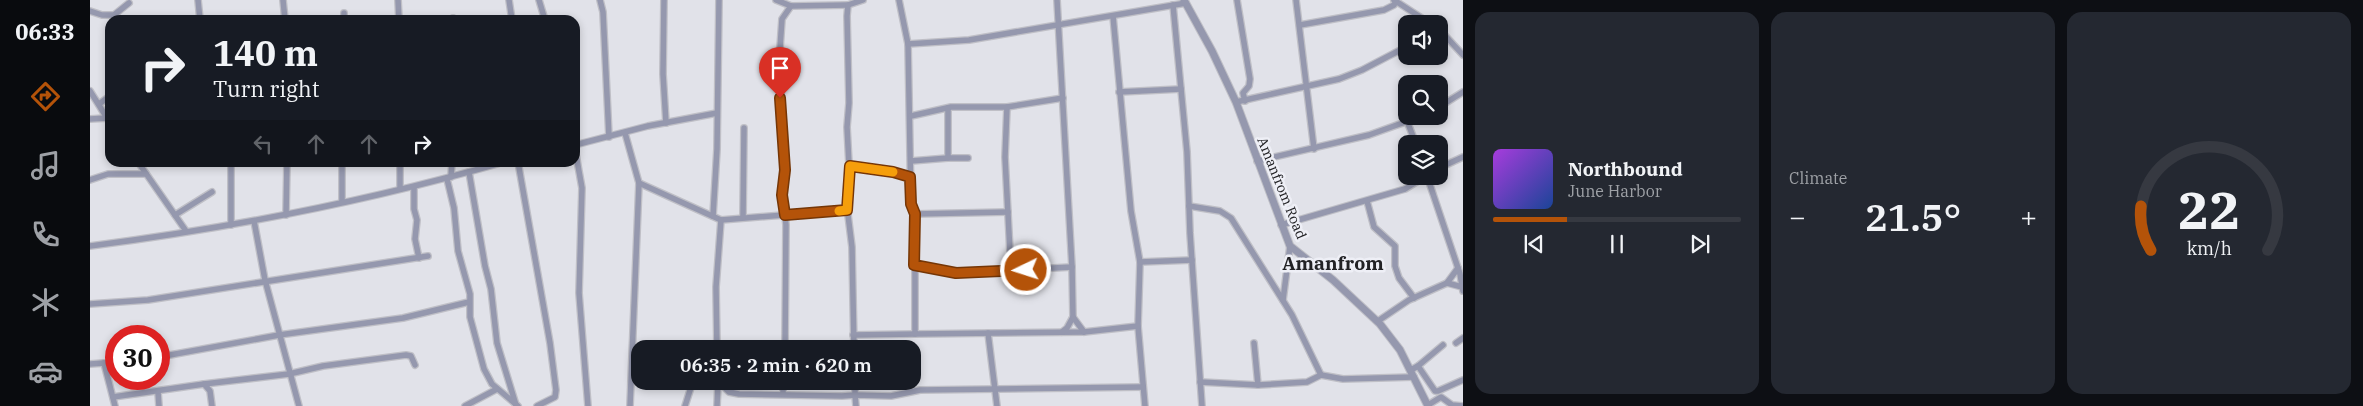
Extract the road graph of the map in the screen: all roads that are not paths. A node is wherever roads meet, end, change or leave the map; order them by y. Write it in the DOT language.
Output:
graph roads {
  1 [pos="198,0"];
  2 [pos="283,0"];
  3 [pos="398,0"];
  4 [pos="509,0"];
  5 [pos="540,0"];
  6 [pos="600,0"];
  7 [pos="664,0"];
  8 [pos="719,0"];
  9 [pos="863,0"];
  10 [pos="899,0"];
  11 [pos="1057,0"];
  12 [pos="1238,0"];
  13 [pos="1296,0"];
  14 [pos="777,1"];
  15 [pos="1395,1"];
  16 [pos="1185,2"];
  17 [pos="128,3"];
  18 [pos="848,5"];
  19 [pos="1173,5"];
  20 [pos="791,6"];
  21 [pos="90,11"];
  22 [pos="200,15"];
  23 [pos="284,15"];
  24 [pos="399,15"];
  25 [pos="511,15"];
  26 [pos="544,15"];
  27 [pos="1417,15"];
  28 [pos="1113,16"];
  29 [pos="782,19"];
  30 [pos="1060,25"];
  31 [pos="1300,25"];
  32 [pos="1448,39"];
  33 [pos="908,44"];
  34 [pos="1398,51"];
  35 [pos="1463,55"];
  36 [pos="1307,88"];
  37 [pos="1181,89"];
  38 [pos="90,91"];
  39 [pos="1119,92"];
  40 [pos="1463,92"];
  41 [pos="1063,98"];
  42 [pos="105,100"];
  43 [pos="1245,100"];
  44 [pos="1448,101"];
  45 [pos="1236,102"];
  46 [pos="99,104"];
  47 [pos="1007,107"];
  48 [pos="948,108"];
  49 [pos="717,113"];
  50 [pos="105,114"];
  51 [pos="911,116"];
  52 [pos="90,120"];
  53 [pos="105,120"];
  54 [pos="666,123"];
  55 [pos="1398,124"];
  56 [pos="744,128"];
  57 [pos="625,133"];
  58 [pos="609,137"];
  59 [pos="580,143"];
  60 [pos="1314,149"];
  61 [pos="1463,157"];
  62 [pos="948,158"];
  63 [pos="968,158"];
  64 [pos="911,161"];
  65 [pos="1257,161"];
  66 [pos="1448,164"];
  67 [pos="850,166"];
  68 [pos="141,167"];
  69 [pos="232,167"];
  70 [pos="287,167"];
  71 [pos="342,167"];
  72 [pos="400,167"];
  73 [pos="451,167"];
  74 [pos="486,167"];
  75 [pos="519,167"];
  76 [pos="578,167"];
  77 [pos="469,172"];
  78 [pos="146,174"];
  79 [pos="910,177"];
  80 [pos="449,178"];
  81 [pos="90,180"];
  82 [pos="639,183"];
  83 [pos="1412,185"];
  84 [pos="1430,185"];
  85 [pos="414,187"];
  86 [pos="400,189"];
  87 [pos="212,192"];
  88 [pos="1367,201"];
  89 [pos="342,202"];
  90 [pos="1189,206"];
  91 [pos="847,210"];
  92 [pos="1008,212"];
  93 [pos="915,214"];
  94 [pos="175,215"];
  95 [pos="286,215"];
  96 [pos="785,215"];
  97 [pos="713,216"];
  98 [pos="743,217"];
  99 [pos="721,220"];
  100 [pos="254,221"];
  101 [pos="1281,224"];
  102 [pos="231,225"];
  103 [pos="186,231"];
  104 [pos="90,246"];
  105 [pos="1290,246"];
  106 [pos="428,256"];
  107 [pos="418,258"];
  108 [pos="1192,260"];
  109 [pos="1140,262"];
  110 [pos="914,265"];
  111 [pos="1072,267"];
  112 [pos="1458,268"];
  113 [pos="1011,270"];
  114 [pos="265,280"];
  115 [pos="1448,283"];
  116 [pos="1463,289"];
  117 [pos="1414,298"];
  118 [pos="1283,300"];
  119 [pos="469,302"];
  120 [pos="90,304"];
  121 [pos="1073,317"];
  122 [pos="1378,321"];
  123 [pos="1138,326"];
  124 [pos="1062,332"];
  125 [pos="1084,332"];
  126 [pos="988,333"];
  127 [pos="915,334"];
  128 [pos="279,335"];
  129 [pos="854,335"];
  130 [pos="1463,338"];
  131 [pos="717,340"];
  132 [pos="785,340"];
  133 [pos="854,340"];
  134 [pos="1254,343"];
  135 [pos="1456,343"];
  136 [pos="1443,345"];
  137 [pos="170,355"];
  138 [pos="104,363"];
  139 [pos="90,364"];
  140 [pos="415,365"];
  141 [pos="1418,366"];
  142 [pos="289,374"];
  143 [pos="1412,374"];
  144 [pos="1321,376"];
  145 [pos="993,377"];
  146 [pos="1463,380"];
  147 [pos="1200,382"];
  148 [pos="204,384"];
  149 [pos="1258,385"];
  150 [pos="1143,387"];
  151 [pos="497,390"];
  152 [pos="690,390"];
  153 [pos="718,390"];
  154 [pos="727,390"];
  155 [pos="783,390"];
  156 [pos="855,390"];
  157 [pos="983,390"];
  158 [pos="997,390"];
  159 [pos="158,392"];
  160 [pos="783,394"];
  161 [pos="855,394"];
  162 [pos="112,397"];
  163 [pos="115,406"];
  164 [pos="159,406"];
  165 [pos="212,406"];
  166 [pos="299,406"];
  167 [pos="465,406"];
  168 [pos="517,406"];
  169 [pos="537,406"];
  170 [pos="588,406"];
  171 [pos="630,406"];
  172 [pos="685,406"];
  173 [pos="717,406"];
  174 [pos="856,406"];
  175 [pos="998,406"];
  176 [pos="1145,406"];
  177 [pos="1202,406"];
  178 [pos="1428,406"];
  179 [pos="1462,406"];
  1 -- 22 [label="street"];
  2 -- 23 [label="street"];
  3 -- 24 [label="street"];
  4 -- 25 [label="street"];
  5 -- 26 [label="street"];
  6 -- 58 [label="street"];
  7 -- 54 [label="street"];
  8 -- 49 [label="street"];
  9 -- 18 [label="street"];
  10 -- 33 [label="street"];
  11 -- 30 [label="street"];
  12 -- 43 [label="street"];
  13 -- 31 [label="street"];
  14 -- 20 [label="street"];
  14 -- 29 [label="street"];
  15 -- 27 [label="street"];
  15 -- 31 [label="street"];
  16 -- 19 [label="street"];
  16 -- 45 [label="street, Amanfrom Road"];
  17 -- 21 [label="street"];
  18 -- 20 [label="street"];
  18 -- 67 [label="street"];
  19 -- 28 [label="street"];
  19 -- 37 [label="street"];
  20 -- 29 [label="street"];
  28 -- 30 [label="street"];
  28 -- 39 [label="street"];
  29 -- 96 [label="street"];
  30 -- 33 [label="street"];
  30 -- 41 [label="street"];
  31 -- 36 [label="street"];
  32 -- 35 [label="street"];
  33 -- 51 [label="street"];
  34 -- 36 [label="street"];
  36 -- 43 [label="street"];
  36 -- 60 [label="street"];
  37 -- 39 [label="street"];
  37 -- 90 [label="street"];
  38 -- 46 [label="street"];
  39 -- 109 [label="street"];
  40 -- 44 [label="street"];
  41 -- 47 [label="street"];
  41 -- 111 [label="street"];
  42 -- 46 [label="street"];
  43 -- 45 [label="street"];
  45 -- 65 [label="street, Amanfrom Road"];
  46 -- 50 [label="street"];
  47 -- 48 [label="street"];
  47 -- 92 [label="street"];
  48 -- 51 [label="street"];
  48 -- 62 [label="street"];
  49 -- 54 [label="street"];
  49 -- 97 [label="street"];
  51 -- 64 [label="street"];
  52 -- 53 [label="street"];
  54 -- 57 [label="street"];
  55 -- 60 [label="street"];
  56 -- 98 [label="street"];
  57 -- 58 [label="street"];
  57 -- 82 [label="street"];
  58 -- 59 [label="street"];
  60 -- 65 [label="street"];
  61 -- 66 [label="street"];
  62 -- 63 [label="street"];
  62 -- 64 [label="street"];
  64 -- 79 [label="street"];
  65 -- 101 [label="street, Amanfrom Road"];
  67 -- 79 [label="street"];
  67 -- 91 [label="street"];
  68 -- 78 [label="street"];
  69 -- 102 [label="street"];
  70 -- 95 [label="street"];
  71 -- 89 [label="street"];
  72 -- 86 [label="street"];
  73 -- 80 [label="street"];
  74 -- 77 [label="street"];
  75 -- 169 [label="street"];
  76 -- 170 [label="street"];
  77 -- 80 [label="street"];
  77 -- 168 [label="street"];
  78 -- 81 [label="street"];
  78 -- 94 [label="street"];
  79 -- 93 [label="street"];
  80 -- 85 [label="street"];
  80 -- 119 [label="street"];
  82 -- 97 [label="street"];
  82 -- 171 [label="street"];
  83 -- 88 [label="street"];
  84 -- 112 [label="street"];
  85 -- 86 [label="street"];
  85 -- 107 [label="street"];
  86 -- 89 [label="street"];
  87 -- 94 [label="street"];
  88 -- 101 [label="street"];
  88 -- 117 [label="street"];
  89 -- 95 [label="street"];
  90 -- 108 [label="street"];
  90 -- 118 [label="street"];
  91 -- 96 [label="street"];
  91 -- 129 [label="street"];
  92 -- 93 [label="street"];
  92 -- 113 [label="street"];
  93 -- 110 [label="street"];
  94 -- 103 [label="street"];
  95 -- 100 [label="street"];
  96 -- 98 [label="street"];
  96 -- 132 [label="street"];
  97 -- 99 [label="street"];
  98 -- 99 [label="street"];
  99 -- 131 [label="street"];
  100 -- 102 [label="street"];
  100 -- 114 [label="street"];
  101 -- 105 [label="street, Amanfrom Road"];
  102 -- 103 [label="street"];
  103 -- 104 [label="street"];
  105 -- 118 [label="street"];
  105 -- 122 [label="street, Amanfrom Road"];
  106 -- 107 [label="street"];
  107 -- 114 [label="street"];
  108 -- 109 [label="street"];
  108 -- 147 [label="street"];
  109 -- 123 [label="street"];
  110 -- 113 [label="street"];
  110 -- 127 [label="street"];
  111 -- 113 [label="street"];
  111 -- 121 [label="street"];
  112 -- 115 [label="street"];
  112 -- 116 [label="street"];
  114 -- 120 [label="street"];
  114 -- 128 [label="street"];
  115 -- 116 [label="street"];
  115 -- 117 [label="street"];
  117 -- 122 [label="street"];
  118 -- 144 [label="street"];
  119 -- 128 [label="street"];
  119 -- 151 [label="street"];
  121 -- 124 [label="street"];
  121 -- 125 [label="street"];
  122 -- 143 [label="street, Amanfrom Road"];
  123 -- 125 [label="street"];
  123 -- 150 [label="street"];
  124 -- 125 [label="street"];
  124 -- 126 [label="street"];
  126 -- 127 [label="street"];
  126 -- 145 [label="street"];
  127 -- 129 [label="street"];
  128 -- 137 [label="street"];
  128 -- 142 [label="street"];
  129 -- 133 [label="street"];
  130 -- 135 [label="street"];
  134 -- 149 [label="street"];
  136 -- 141 [label="street"];
  138 -- 139 [label="street"];
  138 -- 162 [label="street"];
  140 -- 142 [label="street"];
  141 -- 143 [label="street"];
  141 -- 146 [label="street"];
  142 -- 148 [label="street"];
  142 -- 166 [label="street"];
  143 -- 144 [label="street"];
  143 -- 178 [label="street, Amanfrom Road"];
  144 -- 149 [label="street"];
  145 -- 157 [label="street"];
  145 -- 158 [label="street"];
  147 -- 149 [label="street"];
  147 -- 177 [label="street"];
  148 -- 159 [label="street"];
  148 -- 165 [label="street"];
  150 -- 158 [label="street"];
  150 -- 176 [label="street"];
  151 -- 167 [label="street"];
  151 -- 168 [label="street"];
  152 -- 172 [label="street"];
  153 -- 173 [label="street"];
  154 -- 160 [label="street"];
  155 -- 160 [label="street"];
  156 -- 161 [label="street"];
  157 -- 158 [label="street"];
  157 -- 161 [label="street"];
  158 -- 175 [label="street"];
  159 -- 162 [label="street"];
  159 -- 164 [label="street"];
  160 -- 161 [label="street"];
  161 -- 174 [label="street"];
  162 -- 163 [label="street"];
  178 -- 179 [label="street"];
}
